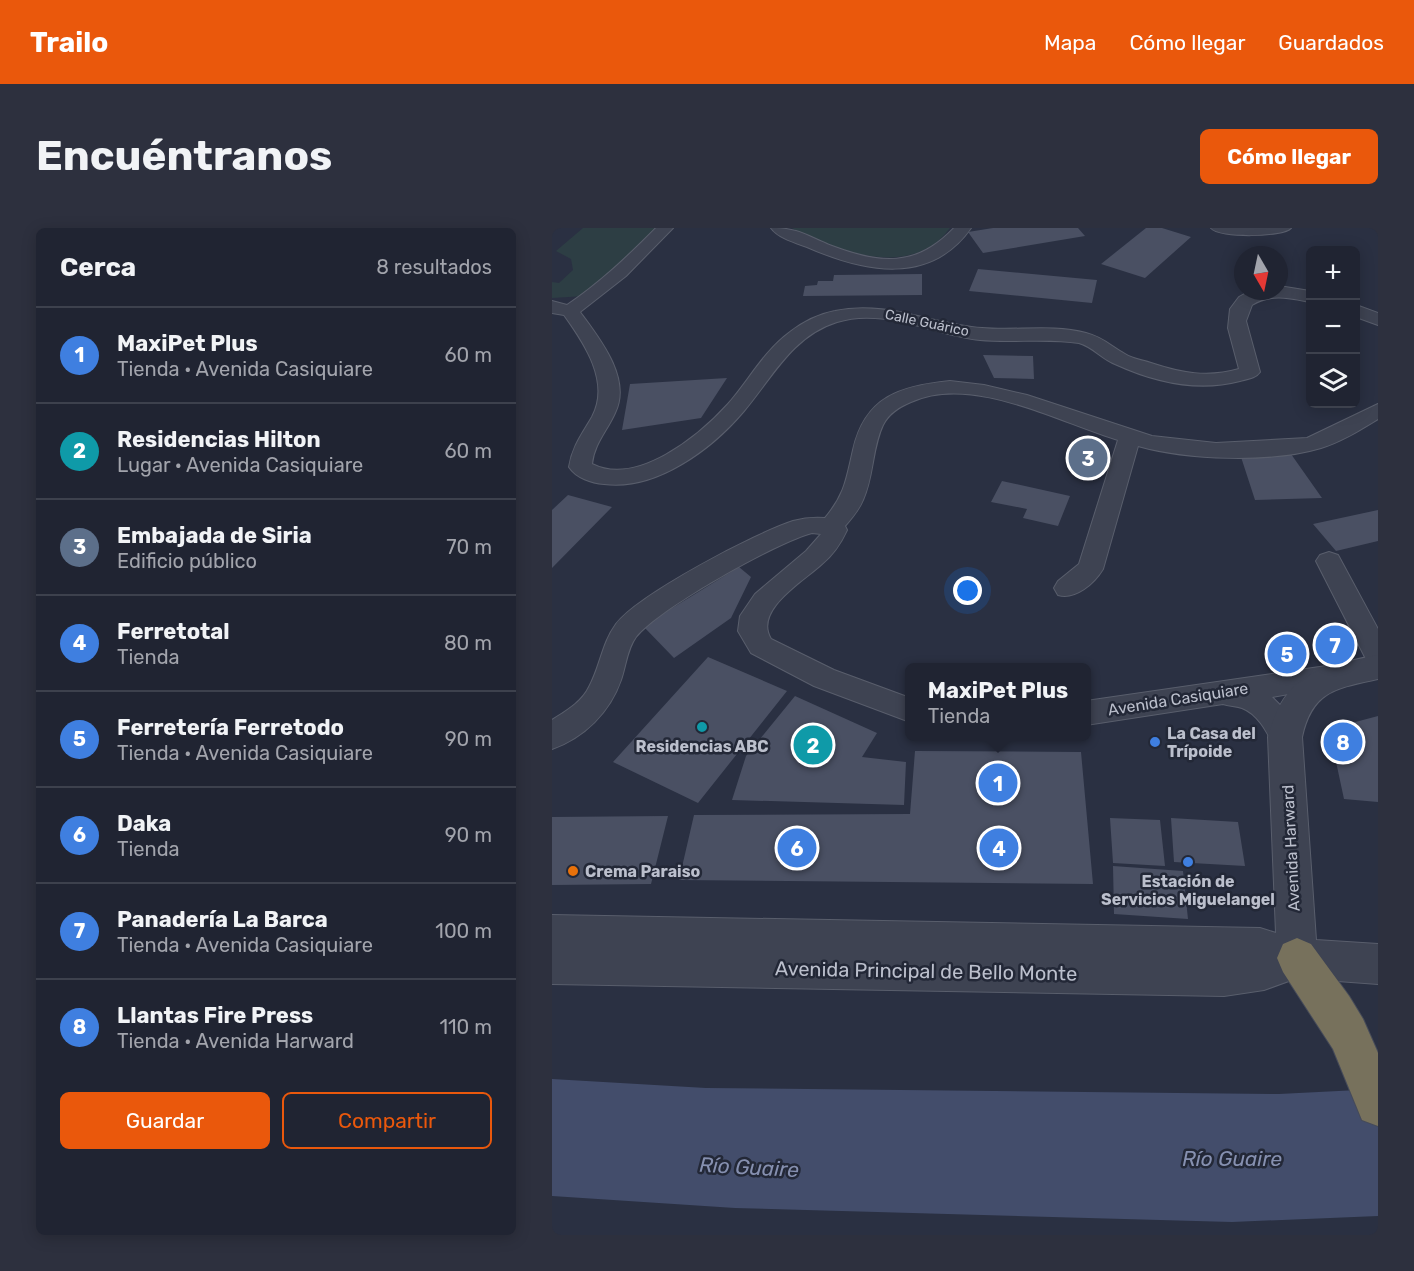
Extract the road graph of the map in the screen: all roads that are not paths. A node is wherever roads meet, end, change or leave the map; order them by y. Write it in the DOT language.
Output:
graph roads {
  1 [pos="665,228"];
  2 [pos="779,228"];
  3 [pos="963,228"];
  4 [pos="1219,228"];
  5 [pos="1283,228"];
  6 [pos="1306,295"];
  7 [pos="561,309"];
  8 [pos="1360,312"];
  9 [pos="1378,319"];
  10 [pos="1378,410"];
  11 [pos="1130,436"];
  12 [pos="831,527"];
  13 [pos="1329,561"];
  14 [pos="1067,588"];
  15 [pos="1378,655"];
  16 [pos="1378,667"];
  17 [pos="1340,675"];
  18 [pos="1215,692"];
  19 [pos="905,708"];
  20 [pos="1091,712"];
  21 [pos="552,736"];
  22 [pos="1285,737"];
  23 [pos="552,934"];
  24 [pos="1297,958"];
  25 [pos="552,964"];
  26 [pos="1378,964"];
  27 [pos="1378,1104"];
  1 -- 7 [label="street"];
  2 -- 3 [label="street"];
  4 -- 5 [label="street"];
  6 -- 7 [label="street, Calle Guárico"];
  8 -- 9 [label="street"];
  10 -- 11 [label="street"];
  11 -- 12 [label="street"];
  11 -- 14 [label="street"];
  12 -- 19 [label="street"];
  12 -- 21 [label="street"];
  13 -- 15 [label="street"];
  16 -- 17 [label="street, Avenida Harward"];
  17 -- 18 [label="street, Avenida Casiquiare"];
  17 -- 22 [label="street, Avenida Harward"];
  18 -- 20 [label="street, Avenida Casiquiare"];
  18 -- 22 [label="street"];
  22 -- 24 [label="street, Avenida Harward"];
  23 -- 24 [label="street, Avenida Principal de Bello Monte"];
  24 -- 25 [label="street, Avenida Principal de Bello Monte"];
  24 -- 26 [label="street, Avenida Principal de Bello Monte"];
  24 -- 27 [label="highway"];
}
